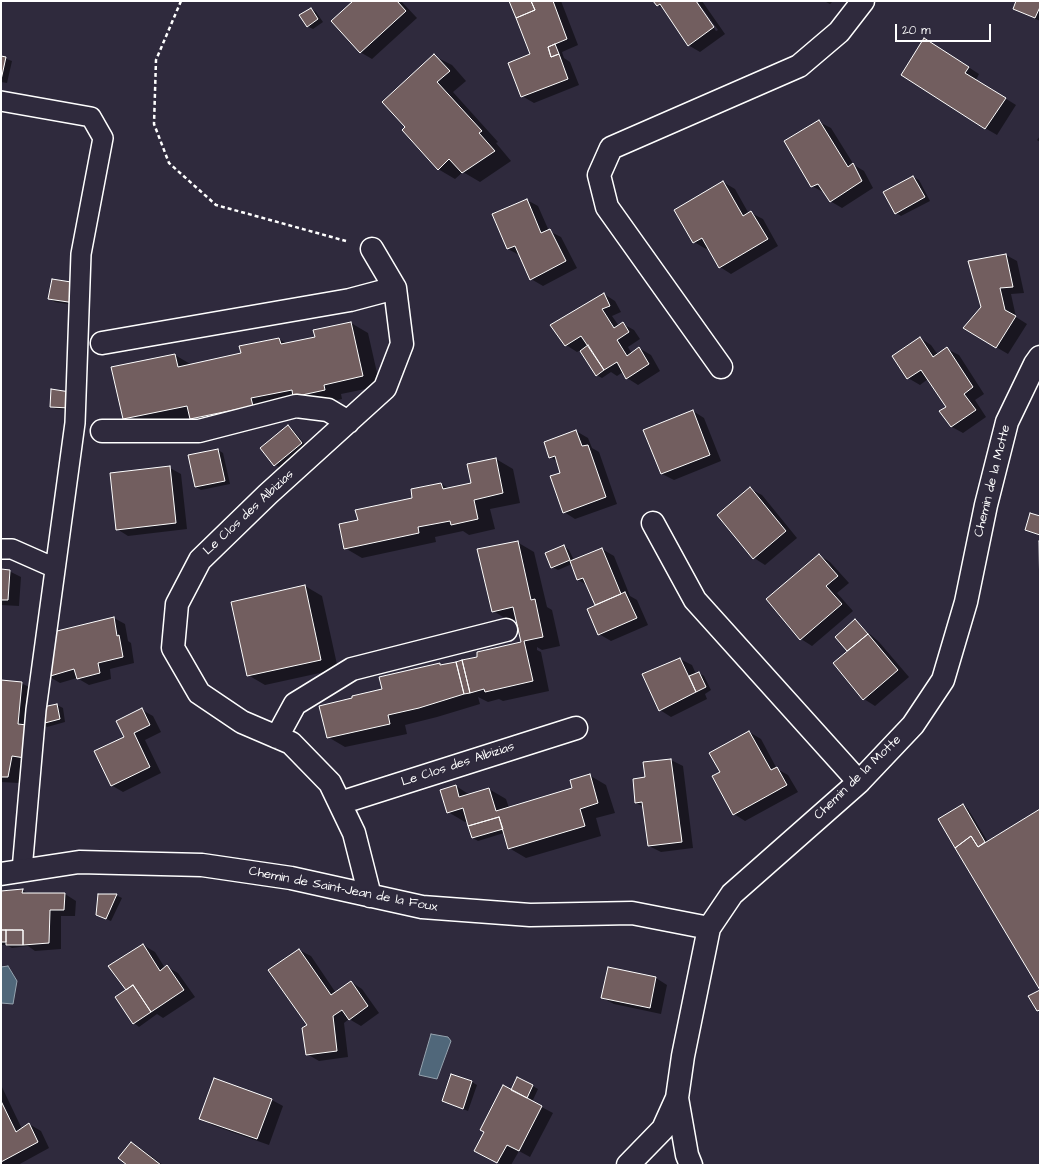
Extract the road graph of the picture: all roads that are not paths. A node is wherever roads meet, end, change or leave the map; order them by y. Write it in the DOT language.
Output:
graph roads {
  1 [pos="863,1"];
  2 [pos="1,101"];
  3 [pos="372,249"];
  4 [pos="395,288"];
  5 [pos="102,343"];
  6 [pos="1040,357"];
  7 [pos="721,367"];
  8 [pos="348,422"];
  9 [pos="102,431"];
  10 [pos="653,523"];
  11 [pos="1,549"];
  12 [pos="55,568"];
  13 [pos="506,630"];
  14 [pos="576,728"];
  15 [pos="276,737"];
  16 [pos="859,782"];
  17 [pos="340,803"];
  18 [pos="11,872"];
  19 [pos="370,896"];
  20 [pos="708,928"];
  21 [pos="677,1098"];
  22 [pos="628,1165"];
  23 [pos="691,1165"];
  1 -- 7 [label="street"];
  2 -- 12 [label="lane"];
  3 -- 4 [label="street, Le Clos des Albizias"];
  4 -- 5 [label="street"];
  4 -- 8 [label="street, Le Clos des Albizias"];
  6 -- 16 [label="street, Chemin de la Motte"];
  8 -- 9 [label="street"];
  8 -- 15 [label="street, Le Clos des Albizias"];
  10 -- 16 [label="street"];
  11 -- 12 [label="lane"];
  12 -- 18 [label="lane"];
  13 -- 15 [label="street"];
  14 -- 17 [label="street, Le Clos des Albizias"];
  15 -- 17 [label="street, Le Clos des Albizias"];
  16 -- 20 [label="street, Chemin de la Motte"];
  17 -- 19 [label="street, Le Clos des Albizias"];
  18 -- 19 [label="street, Chemin de Saint-Jean de la Foux"];
  19 -- 20 [label="street, Chemin de Saint-Jean de la Foux"];
  20 -- 21 [label="street, Chemin de la Motte"];
  21 -- 22 [label="street, Chemin de la Motte"];
  21 -- 23 [label="street"];
}
